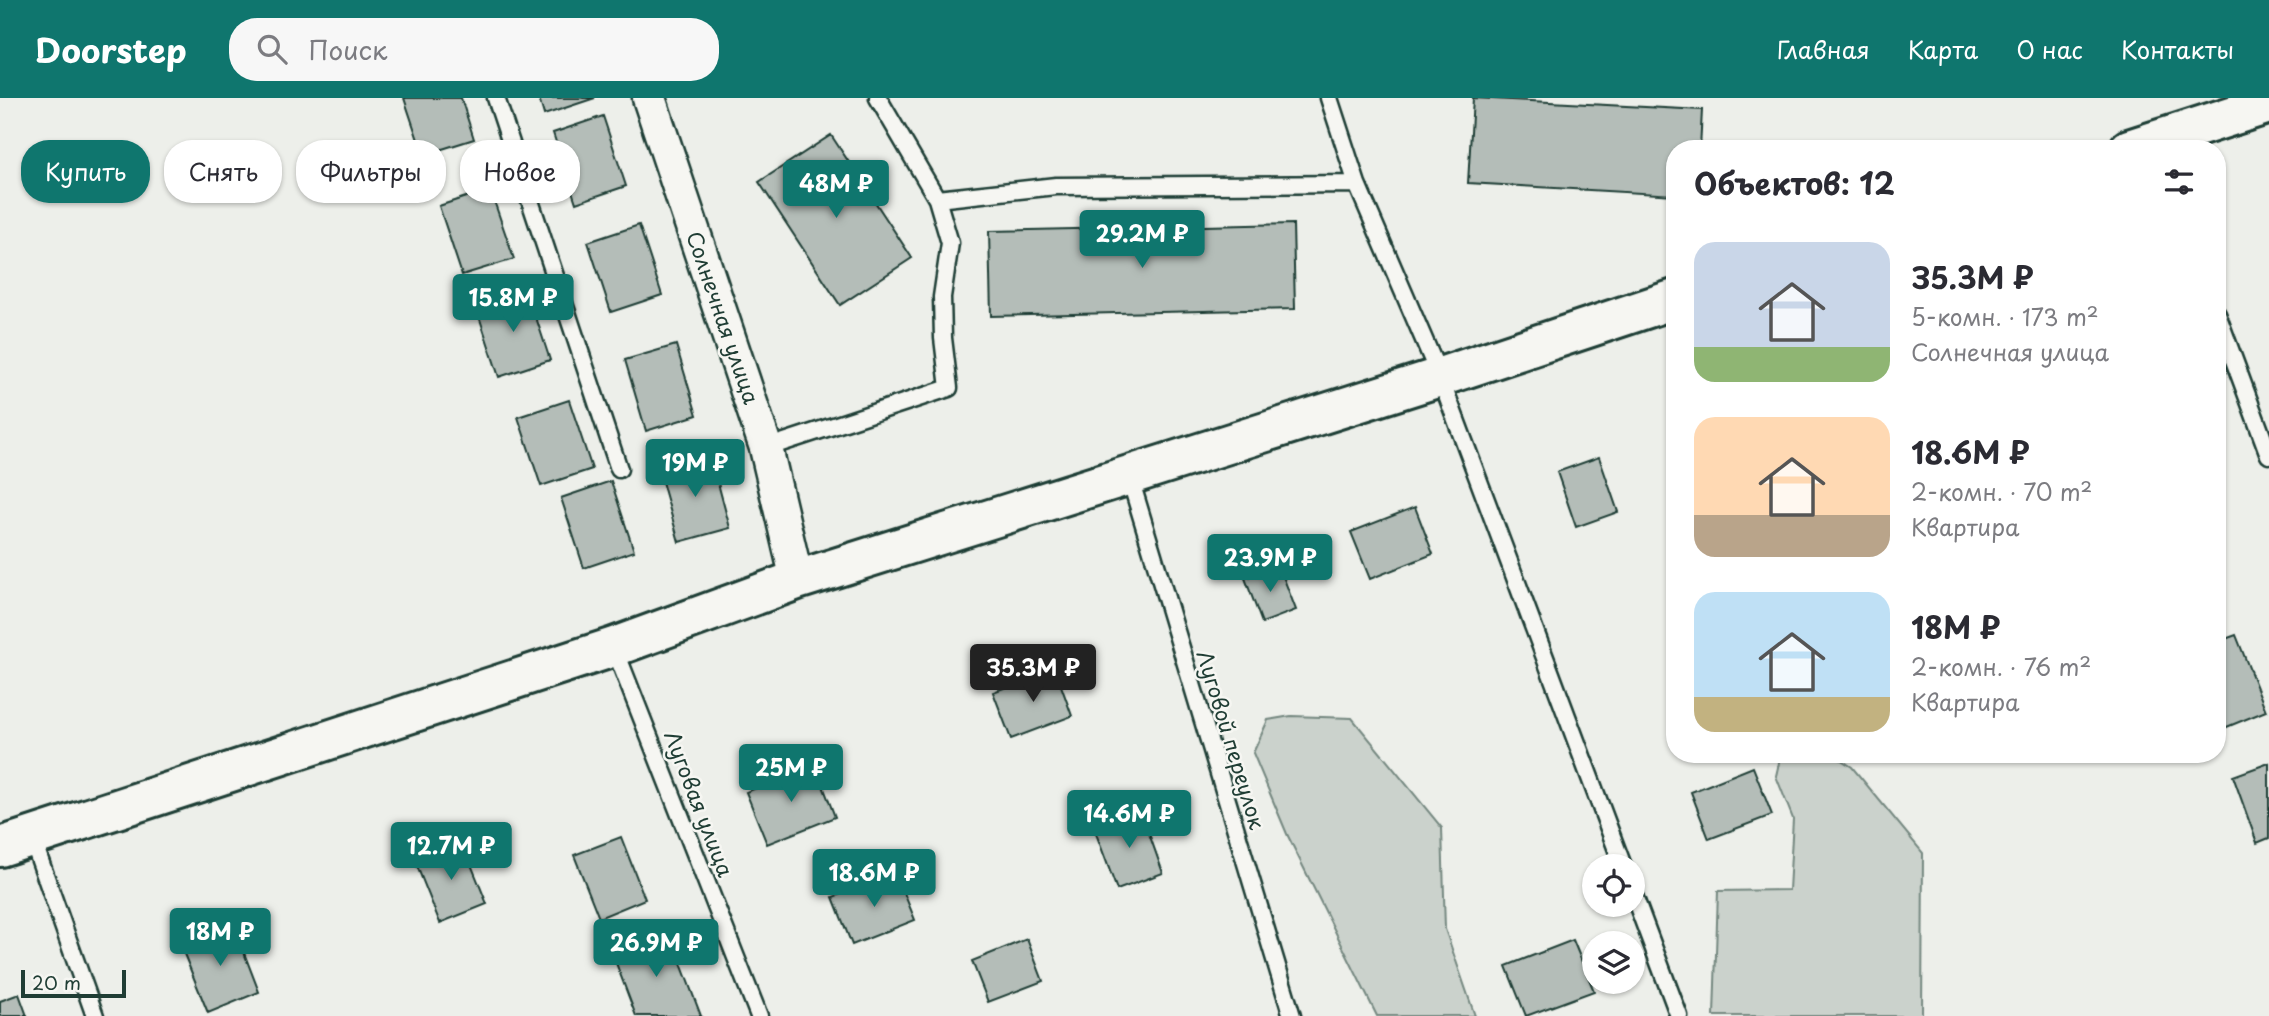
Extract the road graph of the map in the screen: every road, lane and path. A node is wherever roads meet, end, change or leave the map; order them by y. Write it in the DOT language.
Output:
graph roads {
  1 [pos="496,98"];
  2 [pos="649,98"];
  3 [pos="878,98"];
  4 [pos="1329,98"];
  5 [pos="2269,104"];
  6 [pos="2165,140"];
  7 [pos="1357,184"];
  8 [pos="937,199"];
  9 [pos="1666,302"];
  10 [pos="2226,338"];
  11 [pos="1440,377"];
  12 [pos="766,447"];
  13 [pos="2269,455"];
  14 [pos="619,469"];
  15 [pos="1129,475"];
  16 [pos="797,580"];
  17 [pos="614,647"];
  18 [pos="16,843"];
  19 [pos="1619,854"];
  20 [pos="1642,917"];
  21 [pos="95,1016"];
  22 [pos="759,1016"];
  23 [pos="1292,1016"];
  24 [pos="1679,1016"];
  1 -- 14 [label="lane"];
  2 -- 12 [label="street, Солнечная улица"];
  3 -- 8 [label="lane"];
  4 -- 7 [label="lane"];
  5 -- 6 [label="street"];
  7 -- 8 [label="lane"];
  7 -- 11 [label="lane"];
  8 -- 12 [label="lane"];
  9 -- 11 [label="street"];
  10 -- 13 [label="lane"];
  11 -- 15 [label="street"];
  11 -- 19 [label="lane"];
  12 -- 16 [label="street, Солнечная улица"];
  15 -- 16 [label="street"];
  15 -- 23 [label="lane, Луговой переулок"];
  16 -- 17 [label="street"];
  17 -- 18 [label="street"];
  17 -- 22 [label="lane, Луговая улица"];
  18 -- 21 [label="lane"];
  20 -- 24 [label="lane"];
}
